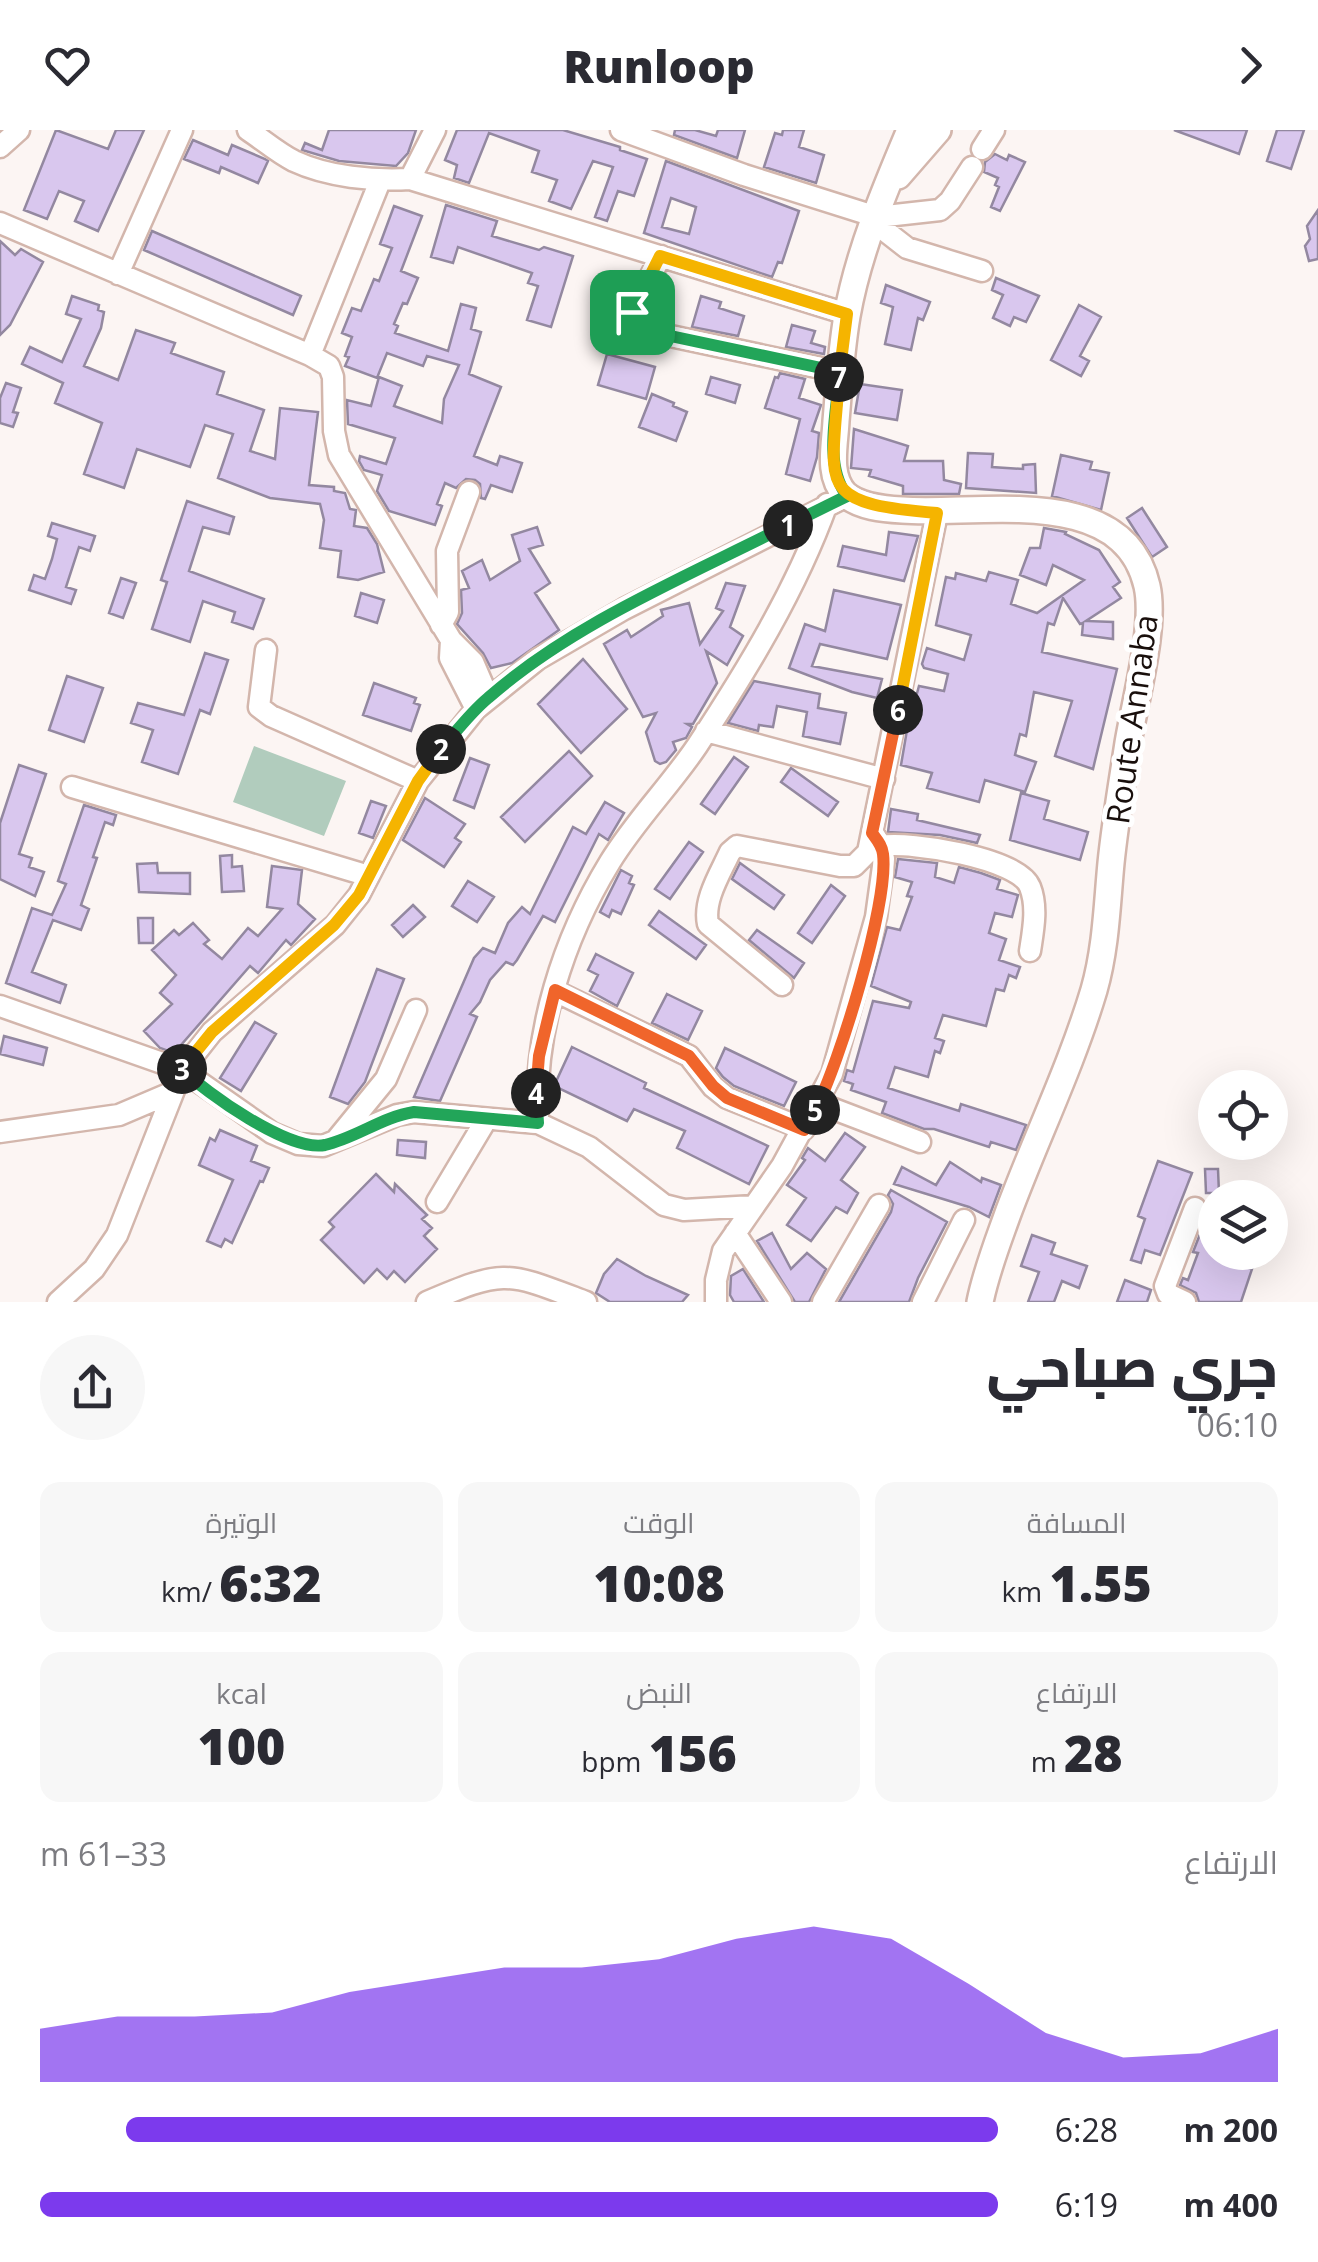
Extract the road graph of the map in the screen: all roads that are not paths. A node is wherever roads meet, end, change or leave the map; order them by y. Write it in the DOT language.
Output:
graph roads {
  1 [pos="19,130"];
  2 [pos="182,130"];
  3 [pos="248,130"];
  4 [pos="435,130"];
  5 [pos="910,130"];
  6 [pos="938,130"];
  7 [pos="994,130"];
  8 [pos="628,131"];
  9 [pos="0,147"];
  10 [pos="410,179"];
  11 [pos="380,181"];
  12 [pos="885,192"];
  13 [pos="876,220"];
  14 [pos="0,222"];
  15 [pos="660,256"];
  16 [pos="982,270"];
  17 [pos="118,274"];
  18 [pos="847,314"];
  19 [pos="310,354"];
  20 [pos="840,372"];
  21 [pos="470,492"];
  22 [pos="837,500"];
  23 [pos="937,513"];
  24 [pos="446,633"];
  25 [pos="266,650"];
  26 [pos="482,703"];
  27 [pos="706,731"];
  28 [pos="884,780"];
  29 [pos="418,781"];
  30 [pos="72,787"];
  31 [pos="877,839"];
  32 [pos="369,876"];
  33 [pos="1030,950"];
  34 [pos="782,985"];
  35 [pos="555,990"];
  36 [pos="0,1006"];
  37 [pos="416,1010"];
  38 [pos="182,1070"];
  39 [pos="173,1092"];
  40 [pos="818,1103"];
  41 [pos="486,1120"];
  42 [pos="538,1123"];
  43 [pos="804,1130"];
  44 [pos="0,1132"];
  45 [pos="335,1141"];
  46 [pos="920,1142"];
  47 [pos="437,1202"];
  48 [pos="879,1204"];
  49 [pos="754,1206"];
  50 [pos="1195,1208"];
  51 [pos="964,1220"];
  52 [pos="735,1233"];
  53 [pos="979,1295"];
  54 [pos="58,1302"];
  55 [pos="427,1302"];
  56 [pos="586,1302"];
  57 [pos="716,1302"];
  58 [pos="781,1302"];
  59 [pos="823,1302"];
  60 [pos="922,1302"];
  61 [pos="1184,1302"];
  1 -- 9 [label="street"];
  2 -- 17 [label="street"];
  3 -- 11 [label="street"];
  4 -- 10 [label="street"];
  5 -- 12 [label="main road"];
  6 -- 12 [label="main road"];
  7 -- 13 [label="street"];
  8 -- 13 [label="street"];
  10 -- 11 [label="street"];
  10 -- 15 [label="street"];
  11 -- 19 [label="street"];
  12 -- 13 [label="main road"];
  13 -- 16 [label="street"];
  13 -- 18 [label="main road"];
  14 -- 17 [label="street"];
  15 -- 18 [label="street"];
  15 -- 20 [label="street"];
  17 -- 19 [label="street"];
  18 -- 20 [label="main road"];
  19 -- 24 [label="street"];
  20 -- 22 [label="main road"];
  21 -- 24 [label="street"];
  22 -- 23 [label="main road, Route Annaba"];
  22 -- 26 [label="street"];
  22 -- 27 [label="street"];
  23 -- 28 [label="street"];
  23 -- 53 [label="main road, Route Annaba"];
  24 -- 26 [label="street"];
  25 -- 29 [label="street"];
  26 -- 29 [label="street"];
  27 -- 28 [label="street"];
  27 -- 35 [label="street"];
  28 -- 31 [label="street"];
  29 -- 32 [label="street"];
  30 -- 32 [label="street"];
  31 -- 33 [label="street"];
  31 -- 34 [label="street"];
  31 -- 40 [label="street"];
  32 -- 38 [label="street"];
  35 -- 42 [label="street"];
  35 -- 43 [label="street"];
  36 -- 38 [label="street"];
  37 -- 45 [label="street"];
  38 -- 39 [label="street"];
  38 -- 45 [label="street"];
  39 -- 44 [label="street"];
  39 -- 54 [label="street"];
  40 -- 43 [label="street"];
  40 -- 46 [label="street"];
  41 -- 42 [label="street"];
  41 -- 45 [label="street"];
  41 -- 47 [label="street"];
  42 -- 49 [label="street"];
  43 -- 49 [label="street"];
  48 -- 59 [label="street"];
  49 -- 52 [label="street"];
  50 -- 61 [label="street"];
  51 -- 60 [label="street"];
  52 -- 57 [label="street"];
  52 -- 58 [label="street"];
  55 -- 56 [label="street"];
}
